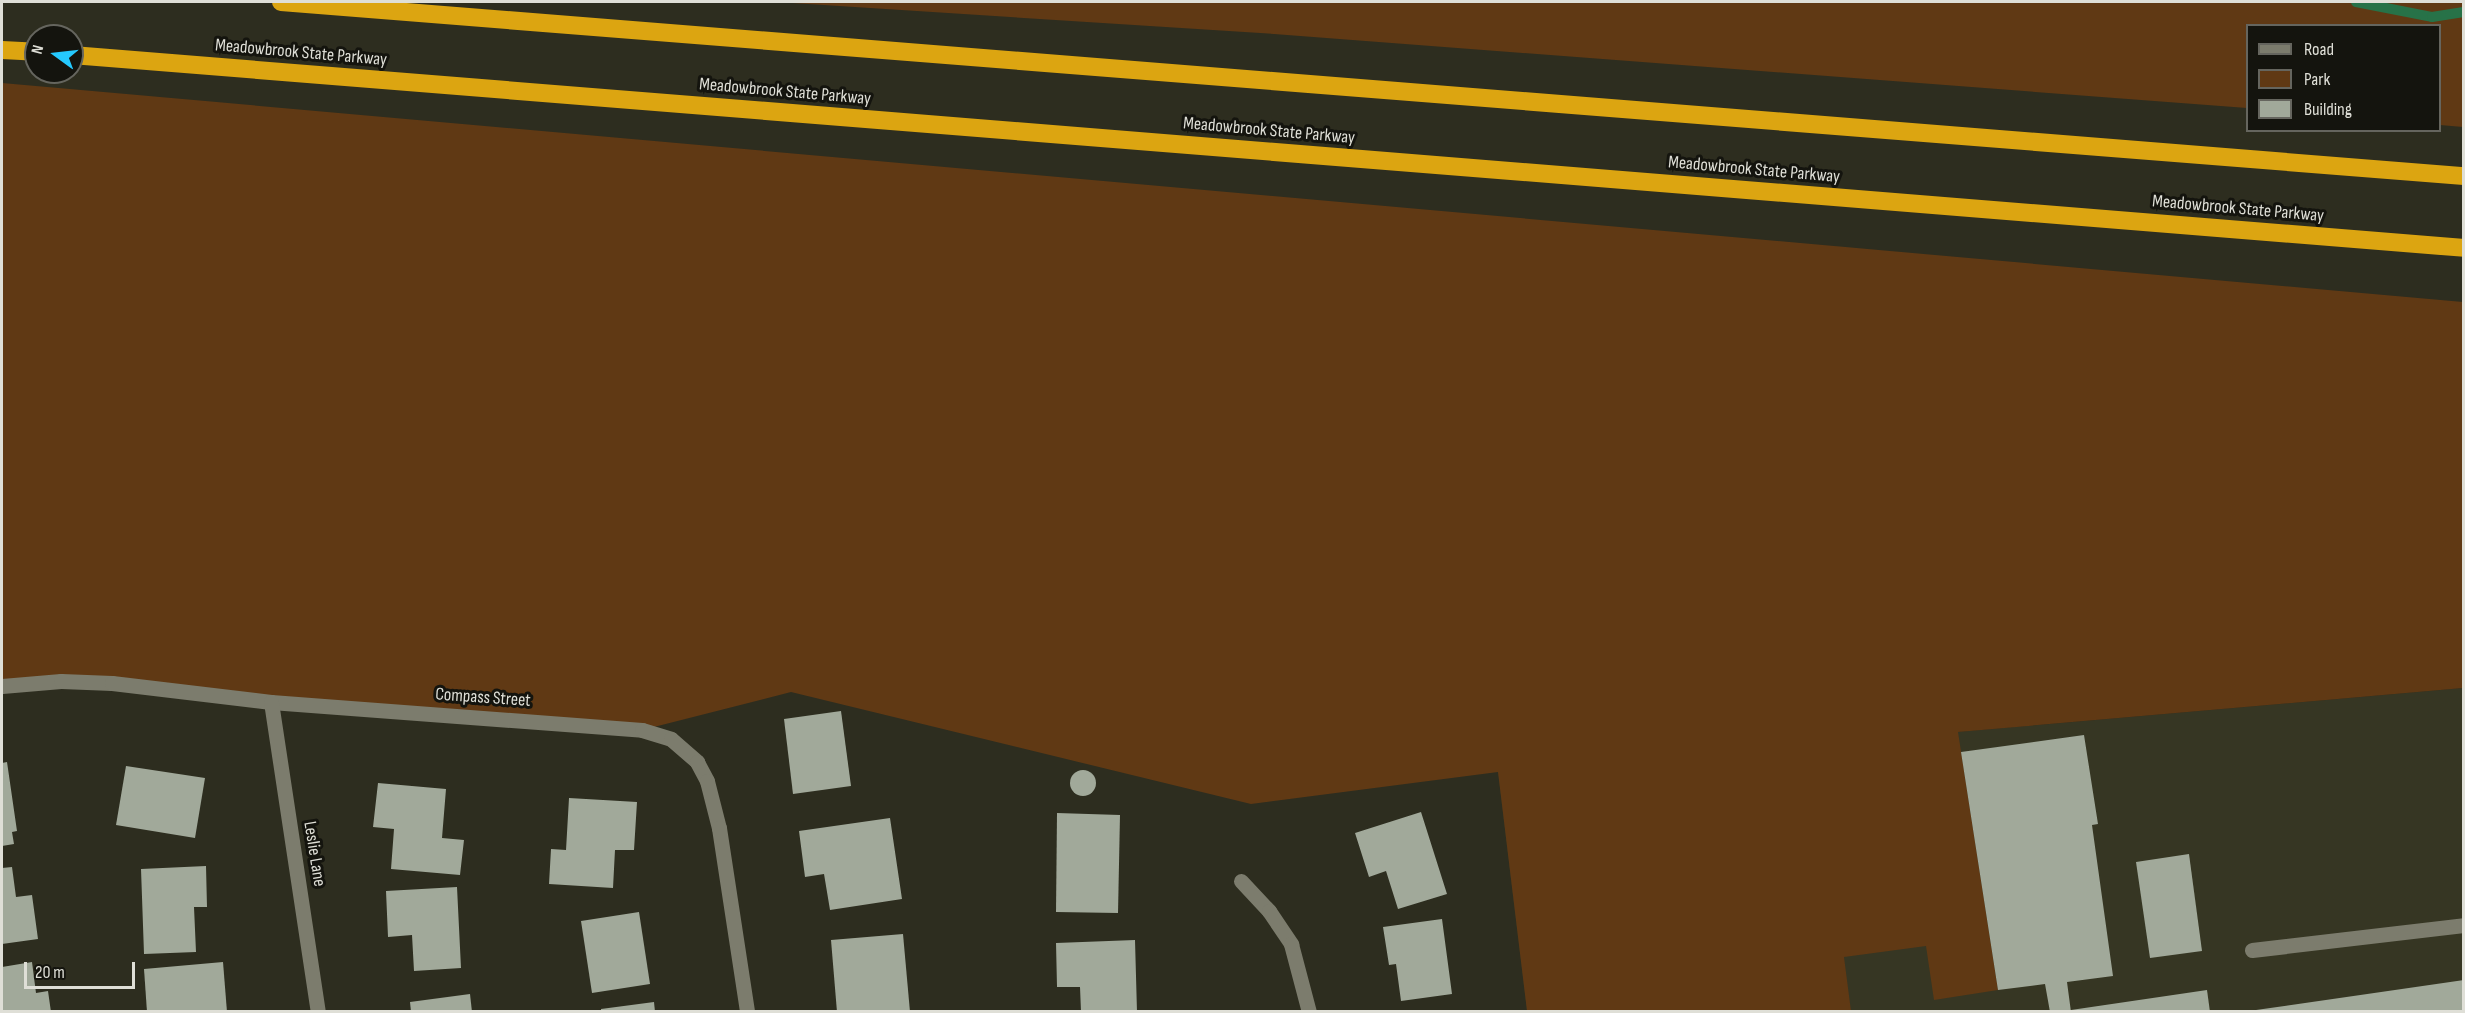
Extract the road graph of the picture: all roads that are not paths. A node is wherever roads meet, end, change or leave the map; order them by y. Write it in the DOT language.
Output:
graph roads {
  1 [pos="280,2"];
  2 [pos="2,50"];
  3 [pos="24,51"];
  4 [pos="84,56"];
  5 [pos="2463,176"];
  6 [pos="2463,248"];
  7 [pos="2,686"];
  8 [pos="271,702"];
  9 [pos="1241,881"];
  10 [pos="2463,925"];
  11 [pos="2252,950"];
  12 [pos="318,1011"];
  13 [pos="747,1011"];
  14 [pos="1309,1011"];
  1 -- 5 [label="highway"];
  2 -- 3 [label="highway"];
  4 -- 6 [label="highway, Meadowbrook State Parkway"];
  7 -- 8 [label="street, Compass Street"];
  8 -- 12 [label="street, Leslie Lane"];
  8 -- 13 [label="street, Compass Street"];
  9 -- 14 [label="street"];
  10 -- 11 [label="street"];
}
